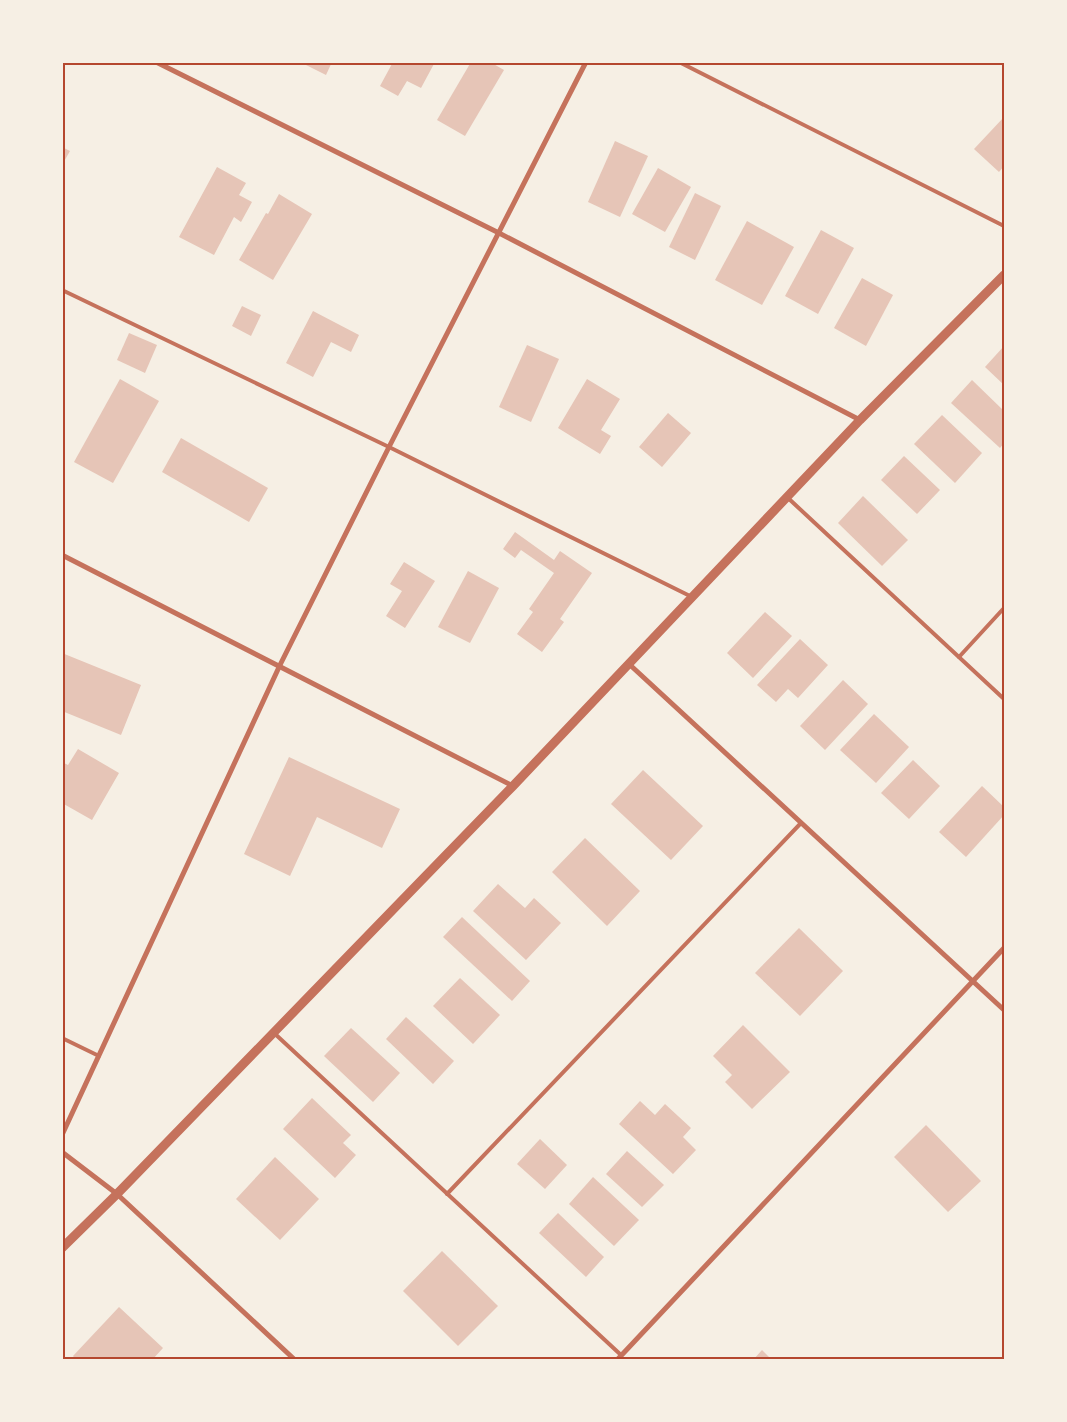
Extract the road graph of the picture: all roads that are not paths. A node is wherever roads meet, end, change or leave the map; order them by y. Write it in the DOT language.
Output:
graph roads {
  1 [pos="156,62"];
  2 [pos="586,62"];
  3 [pos="679,62"];
  4 [pos="1004,226"];
  5 [pos="499,233"];
  6 [pos="1004,276"];
  7 [pos="62,290"];
  8 [pos="860,420"];
  9 [pos="389,447"];
  10 [pos="787,497"];
  11 [pos="62,555"];
  12 [pos="692,597"];
  13 [pos="1004,608"];
  14 [pos="959,656"];
  15 [pos="629,664"];
  16 [pos="280,665"];
  17 [pos="1004,699"];
  18 [pos="513,786"];
  19 [pos="801,823"];
  20 [pos="1004,948"];
  21 [pos="972,980"];
  22 [pos="1004,1010"];
  23 [pos="274,1033"];
  24 [pos="62,1038"];
  25 [pos="99,1056"];
  26 [pos="62,1135"];
  27 [pos="62,1152"];
  28 [pos="117,1194"];
  29 [pos="447,1194"];
  30 [pos="62,1248"];
  31 [pos="619,1357"];
  32 [pos="295,1360"];
  1 -- 5 [label="street"];
  2 -- 5 [label="street"];
  3 -- 4 [label="lane"];
  5 -- 8 [label="street"];
  5 -- 9 [label="street"];
  6 -- 8 [label="street"];
  7 -- 9 [label="lane"];
  8 -- 10 [label="street"];
  9 -- 12 [label="lane"];
  9 -- 16 [label="street"];
  10 -- 12 [label="street"];
  10 -- 14 [label="lane"];
  11 -- 16 [label="street"];
  12 -- 15 [label="street"];
  13 -- 14 [label="lane"];
  14 -- 17 [label="lane"];
  15 -- 18 [label="street"];
  15 -- 19 [label="street"];
  16 -- 18 [label="street"];
  16 -- 25 [label="street"];
  18 -- 23 [label="street"];
  19 -- 21 [label="street"];
  19 -- 29 [label="lane"];
  20 -- 21 [label="street"];
  21 -- 22 [label="street"];
  21 -- 31 [label="street"];
  23 -- 28 [label="street"];
  23 -- 29 [label="lane"];
  24 -- 25 [label="lane"];
  25 -- 26 [label="street"];
  27 -- 28 [label="street"];
  28 -- 30 [label="street"];
  28 -- 32 [label="street"];
  29 -- 31 [label="lane"];
}
